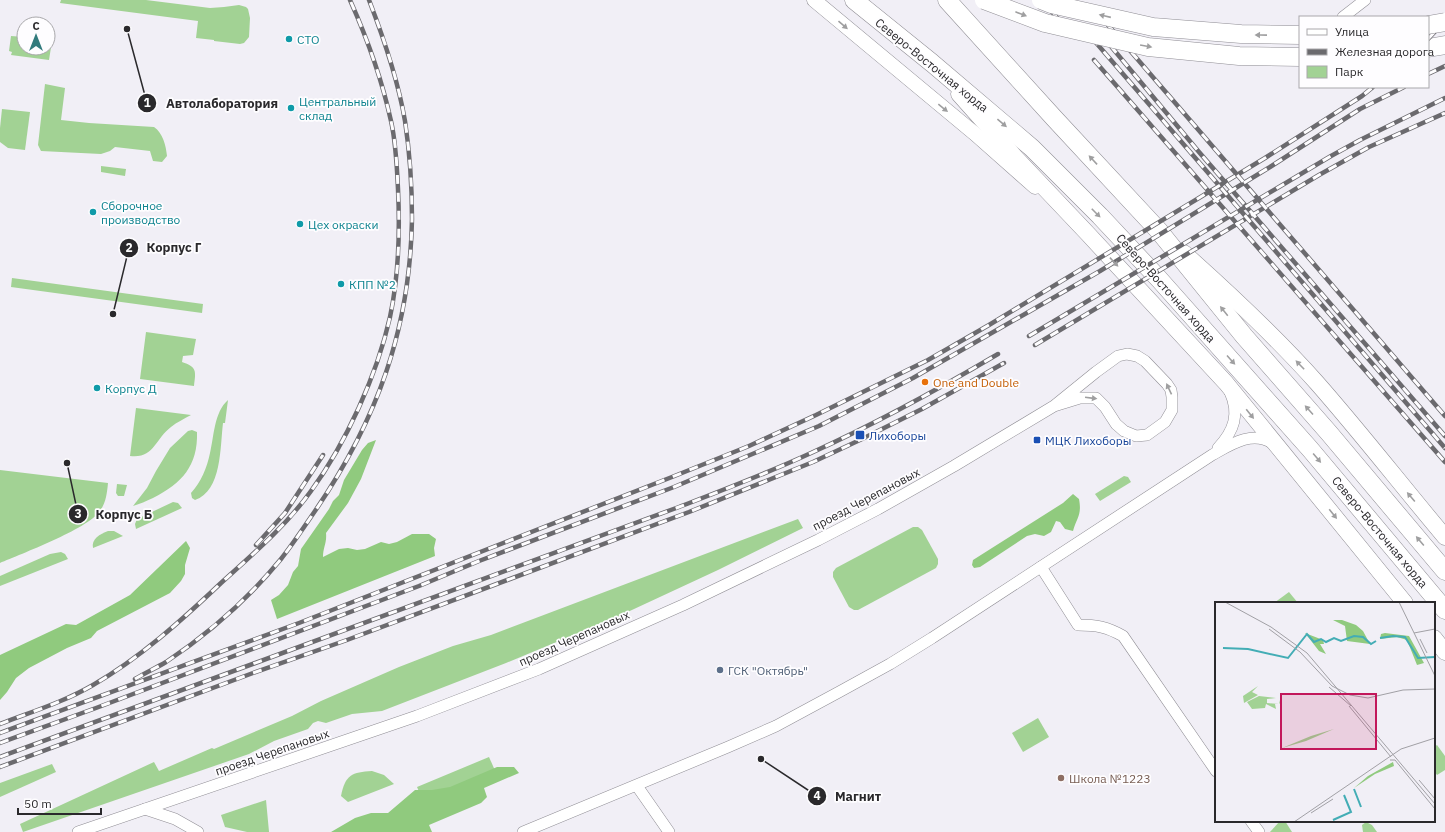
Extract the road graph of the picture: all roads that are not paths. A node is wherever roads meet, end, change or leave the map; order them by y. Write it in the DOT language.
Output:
graph roads {
  1 [pos="814,0"];
  2 [pos="854,0"];
  3 [pos="947,0"];
  4 [pos="984,0"];
  5 [pos="1041,0"];
  6 [pos="1365,0"];
  7 [pos="1344,16"];
  8 [pos="1445,22"];
  9 [pos="1429,25"];
  10 [pos="1299,35"];
  11 [pos="1445,45"];
  12 [pos="1429,48"];
  13 [pos="1298,54"];
  14 [pos="932,63"];
  15 [pos="1159,231"];
  16 [pos="1088,234"];
  17 [pos="1226,384"];
  18 [pos="1054,406"];
  19 [pos="1277,446"];
  20 [pos="1212,455"];
  21 [pos="1445,537"];
  22 [pos="1041,567"];
  23 [pos="1445,571"];
  24 [pos="1404,602"];
  25 [pos="1445,610"];
  26 [pos="1435,639"];
  27 [pos="1445,652"];
  28 [pos="1215,770"];
  29 [pos="637,786"];
  30 [pos="145,809"];
  31 [pos="1252,822"];
  32 [pos="78,832"];
  33 [pos="198,832"];
  34 [pos="523,832"];
  35 [pos="669,832"];
  36 [pos="1259,832"];
  1 -- 16 [label="street, one-way"];
  2 -- 14 [label="main road, Северо-Восточная хорда"];
  15 -- 3 [label="main road, Северо-Восточная хорда, one-way"];
  4 -- 13 [label="main road, one-way, bridge"];
  10 -- 5 [label="main road, one-way, bridge"];
  6 -- 7 [label="street"];
  8 -- 9 [label="main road, bridge"];
  11 -- 12 [label="main road"];
  14 -- 16 [label="main road"];
  14 -- 25 [label="main road, Северо-Восточная хорда, one-way"];
  21 -- 15 [label="main road, one-way"];
  23 -- 15 [label="main road, Северо-Восточная хорда, one-way"];
  16 -- 17 [label="main road, one-way"];
  17 -- 19 [label="main road, one-way"];
  17 -- 20 [label="street"];
  18 -- 18 [label="street, one-way"];
  18 -- 30 [label="street, проезд Черепановых"];
  19 -- 20 [label="street"];
  19 -- 24 [label="main road, one-way"];
  20 -- 22 [label="street"];
  22 -- 28 [label="street"];
  22 -- 29 [label="street"];
  26 -- 27 [label="main road"];
  29 -- 34 [label="street"];
  29 -- 35 [label="street"];
  30 -- 32 [label="street, проезд Черепановых"];
  30 -- 33 [label="street"];
  31 -- 36 [label="street"];
}
